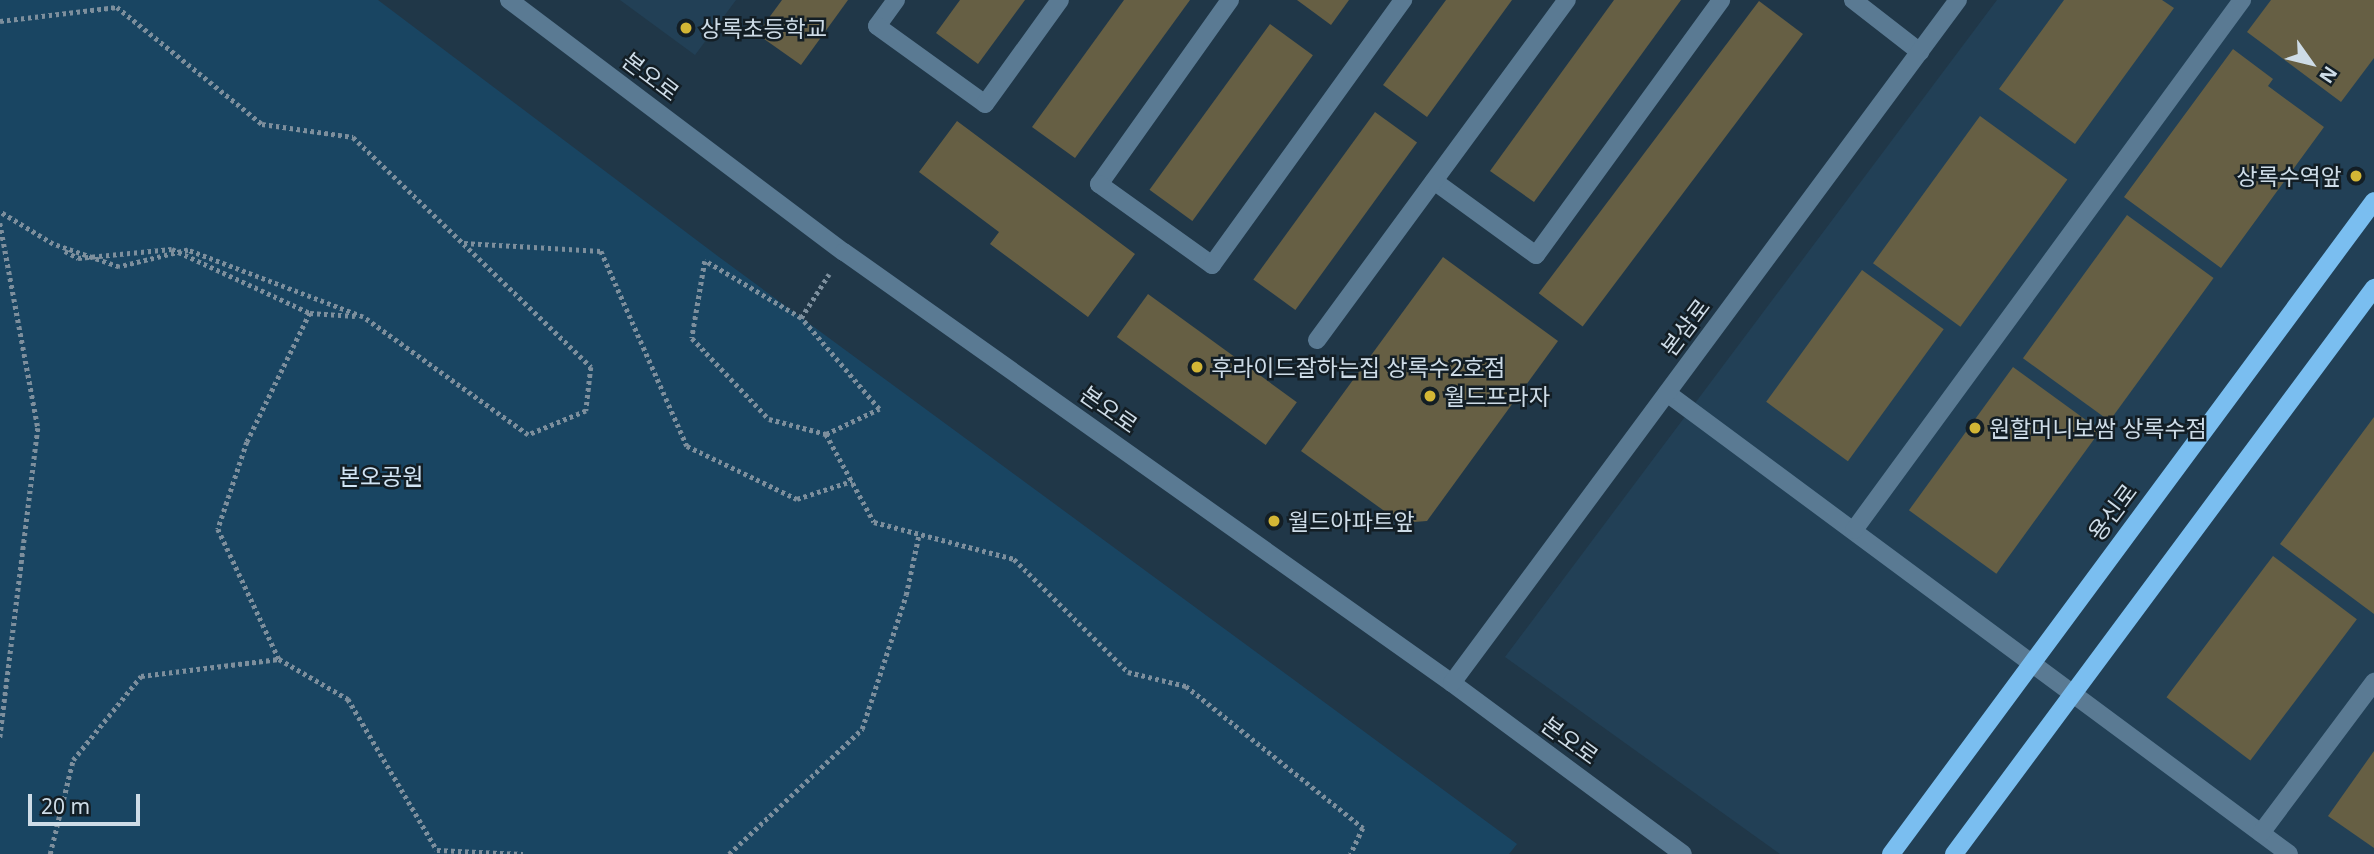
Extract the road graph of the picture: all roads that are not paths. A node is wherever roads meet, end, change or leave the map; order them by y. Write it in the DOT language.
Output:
graph roads {
  1 [pos="509,0"];
  2 [pos="896,0"];
  3 [pos="1060,0"];
  4 [pos="1230,0"];
  5 [pos="1403,0"];
  6 [pos="1567,0"];
  7 [pos="1721,0"];
  8 [pos="1853,0"];
  9 [pos="1958,0"];
  10 [pos="2242,0"];
  11 [pos="1920,52"];
  12 [pos="1434,181"];
  13 [pos="2374,201"];
  14 [pos="2374,288"];
  15 [pos="1317,340"];
  16 [pos="1667,393"];
  17 [pos="1854,530"];
  18 [pos="2032,661"];
  19 [pos="2374,682"];
  20 [pos="1452,683"];
  21 [pos="2075,692"];
  22 [pos="2261,833"];
  23 [pos="1683,854"];
  24 [pos="1891,854"];
  25 [pos="1954,854"];
  26 [pos="2289,854"];
  1 -- 20 [label="street, 본오로"];
  2 -- 3 [label="street"];
  4 -- 5 [label="street"];
  6 -- 12 [label="street"];
  7 -- 12 [label="street"];
  8 -- 11 [label="street"];
  9 -- 11 [label="street, 본삼로"];
  10 -- 17 [label="street"];
  11 -- 16 [label="street, 본삼로"];
  12 -- 15 [label="street"];
  13 -- 18 [label="main road, 용신로"];
  14 -- 21 [label="main road"];
  16 -- 17 [label="street"];
  16 -- 20 [label="street, 본삼로"];
  17 -- 18 [label="street"];
  18 -- 21 [label="street"];
  18 -- 24 [label="main road, 용신로"];
  19 -- 22 [label="street"];
  20 -- 23 [label="street, 본오로"];
  21 -- 22 [label="street"];
  21 -- 25 [label="main road"];
  22 -- 26 [label="street"];
}
